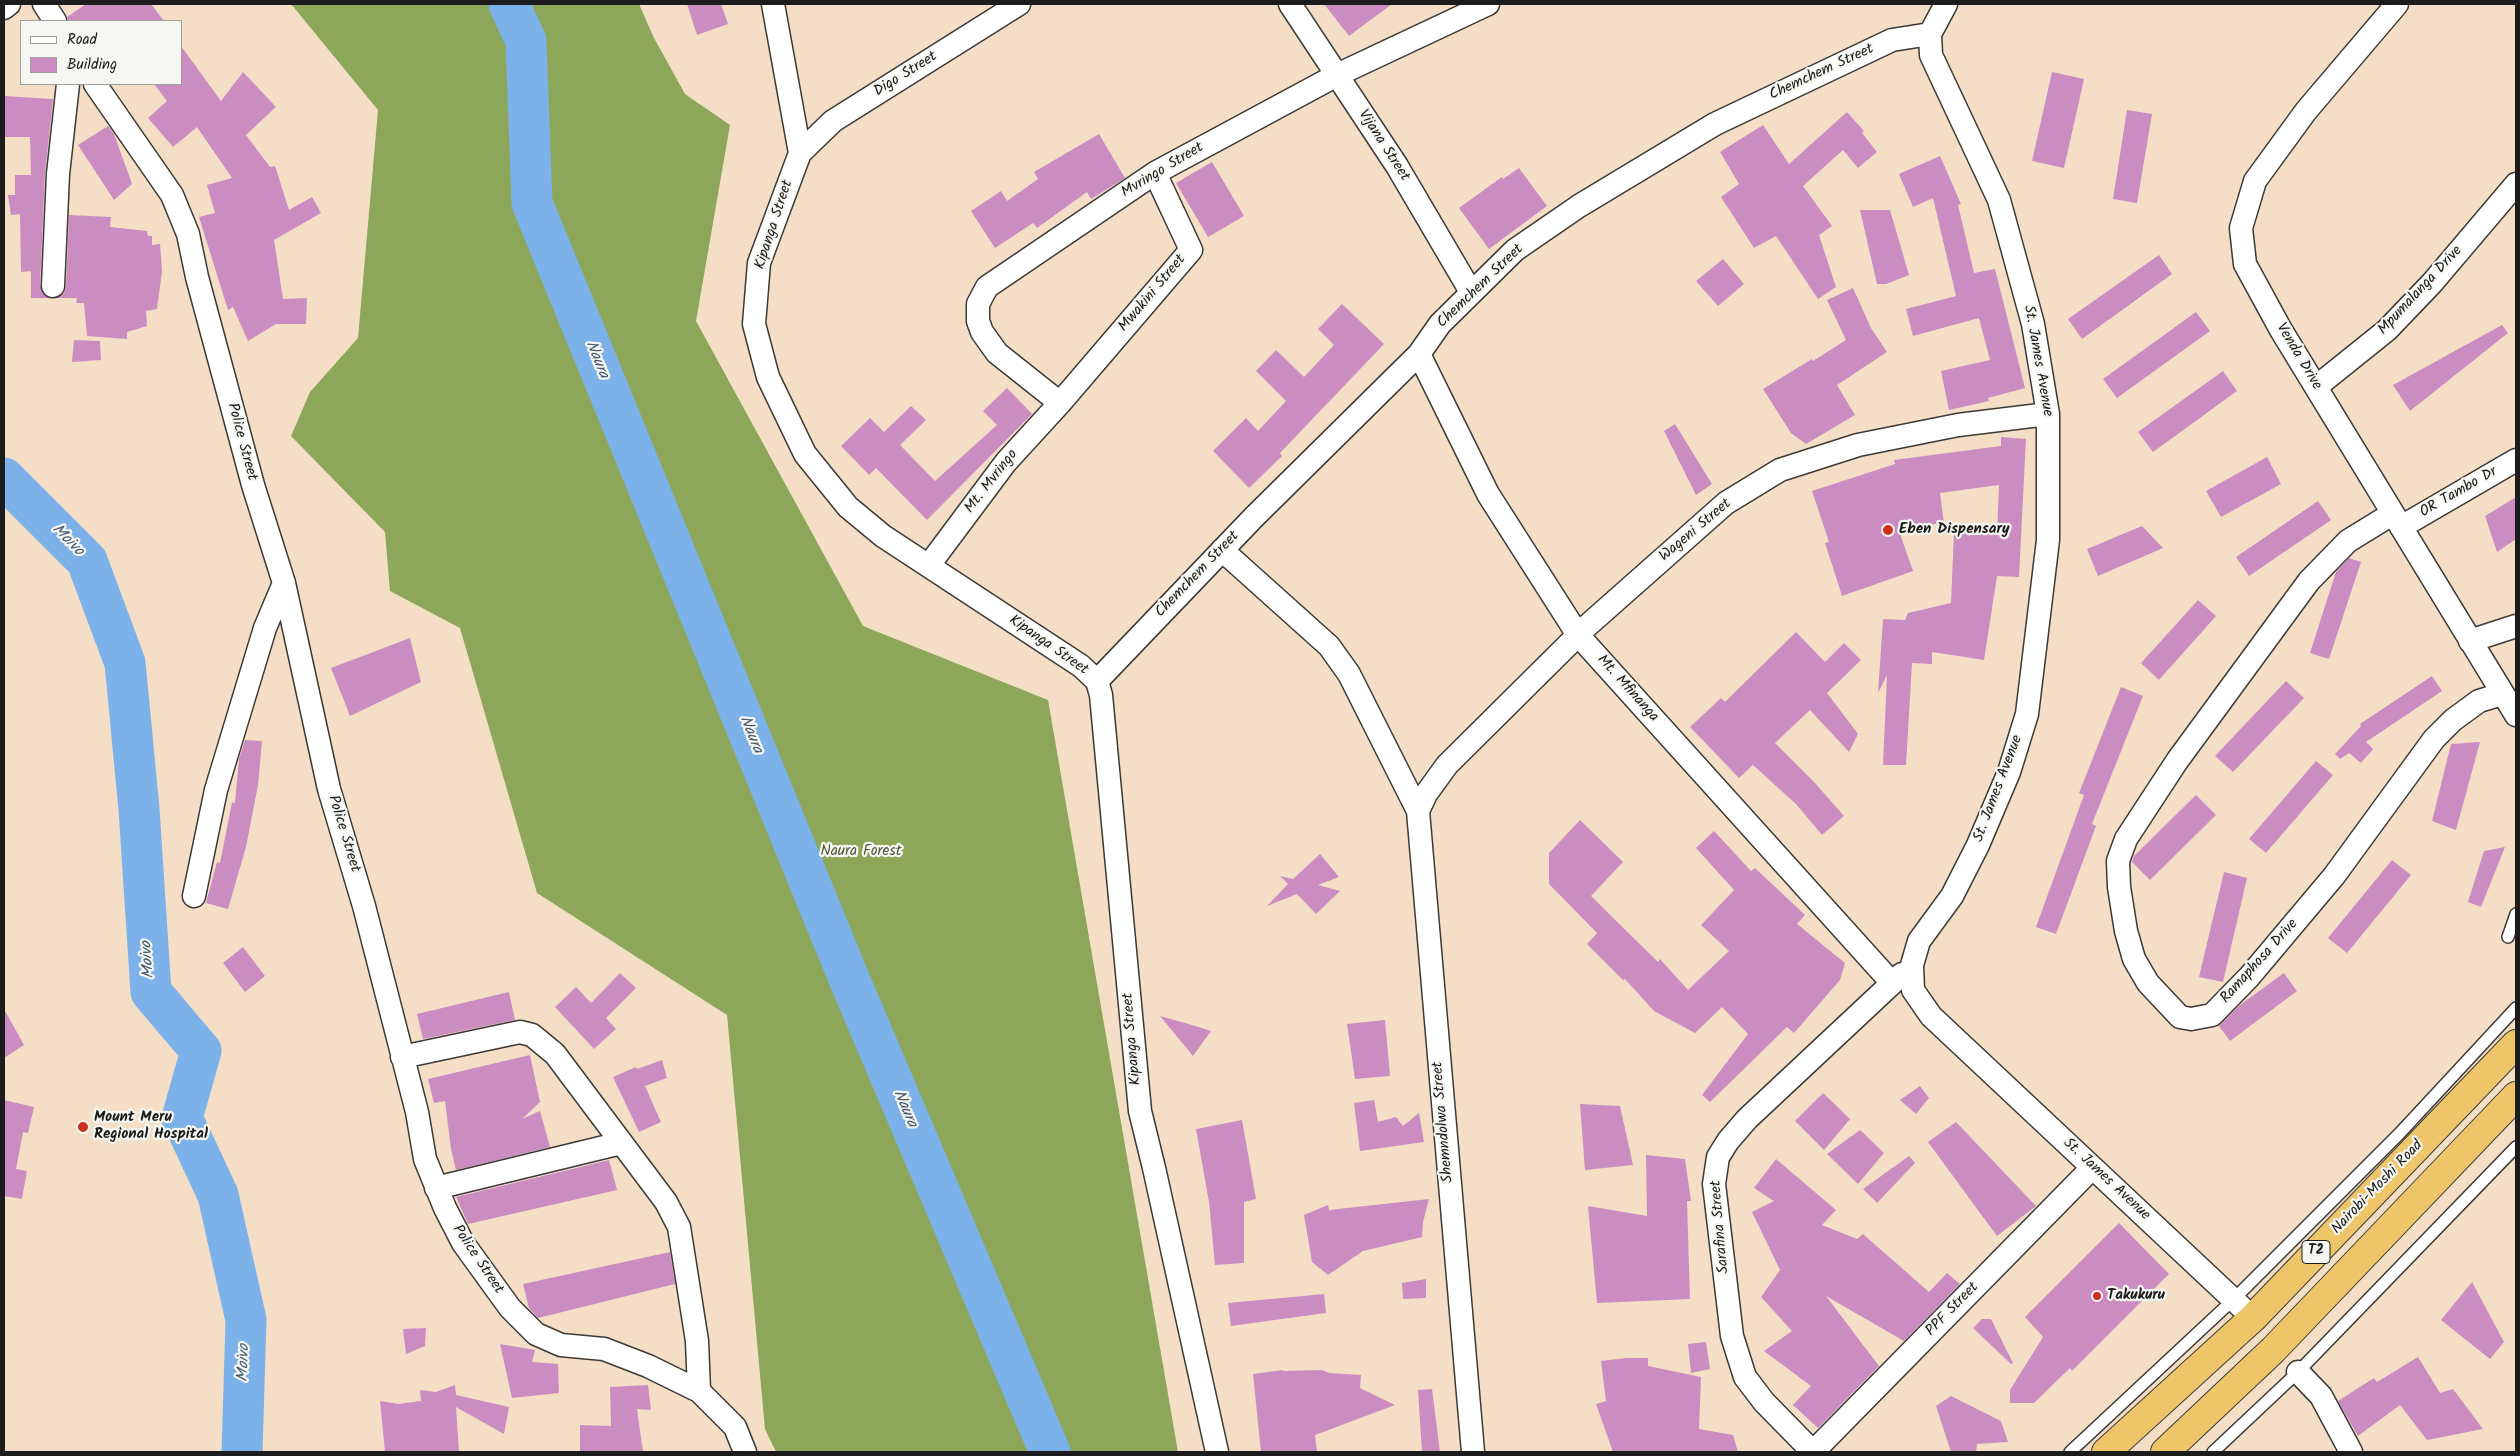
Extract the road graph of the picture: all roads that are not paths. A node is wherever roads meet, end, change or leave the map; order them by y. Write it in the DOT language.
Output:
graph roads {
  1 [pos="9,4"];
  2 [pos="44,4"];
  3 [pos="773,4"];
  4 [pos="1018,4"];
  5 [pos="1290,4"];
  6 [pos="1488,4"];
  7 [pos="1946,4"];
  8 [pos="2397,4"];
  9 [pos="4,8"];
  10 [pos="54,20"];
  11 [pos="1930,34"];
  12 [pos="1337,75"];
  13 [pos="68,85"];
  14 [pos="96,85"];
  15 [pos="800,153"];
  16 [pos="1155,173"];
  17 [pos="2516,184"];
  18 [pos="54,286"];
  19 [pos="1471,292"];
  20 [pos="1419,354"];
  21 [pos="2316,388"];
  22 [pos="1060,403"];
  23 [pos="2048,414"];
  24 [pos="2516,460"];
  25 [pos="2397,520"];
  26 [pos="1222,550"];
  27 [pos="929,564"];
  28 [pos="284,584"];
  29 [pos="2516,626"];
  30 [pos="1578,635"];
  31 [pos="2470,641"];
  32 [pos="1097,681"];
  33 [pos="2502,694"];
  34 [pos="2516,715"];
  35 [pos="1422,802"];
  36 [pos="194,896"];
  37 [pos="2516,914"];
  38 [pos="2508,937"];
  39 [pos="1912,965"];
  40 [pos="1892,983"];
  41 [pos="2516,1008"];
  42 [pos="2516,1044"];
  43 [pos="402,1057"];
  44 [pos="2516,1096"];
  45 [pos="621,1143"];
  46 [pos="2516,1147"];
  47 [pos="2092,1168"];
  48 [pos="436,1188"];
  49 [pos="2234,1299"];
  50 [pos="2253,1318"];
  51 [pos="2298,1372"];
  52 [pos="699,1391"];
  53 [pos="745,1452"];
  54 [pos="1217,1452"];
  55 [pos="1473,1452"];
  56 [pos="1813,1452"];
  57 [pos="2070,1452"];
  58 [pos="2106,1452"];
  59 [pos="2165,1452"];
  60 [pos="2213,1452"];
  61 [pos="2350,1452"];
  1 -- 9 [label="street"];
  2 -- 10 [label="street"];
  3 -- 15 [label="street"];
  4 -- 15 [label="street, Digo Street"];
  5 -- 12 [label="street, Vijana Street"];
  6 -- 12 [label="street, Mvringo Street"];
  7 -- 11 [label="street"];
  8 -- 21 [label="street, Venda Drive"];
  11 -- 19 [label="street, Chemchem Street"];
  11 -- 23 [label="street, St. James Avenue"];
  12 -- 16 [label="street, Mvringo Street"];
  12 -- 19 [label="street, Vijana Street"];
  13 -- 18 [label="street"];
  14 -- 28 [label="street, Police Street"];
  15 -- 27 [label="street, Kipanga Street"];
  16 -- 22 [label="street, Mwakini Street"];
  16 -- 22 [label="street, Mvringo Street"];
  17 -- 21 [label="street, Mpumalanga Drive"];
  19 -- 20 [label="street, Chemchem Street"];
  20 -- 26 [label="street, Chemchem Street"];
  20 -- 30 [label="street, Mt. Mfinanga"];
  21 -- 25 [label="street, Venda Drive"];
  22 -- 27 [label="street, Mt. Mvringo"];
  23 -- 30 [label="street, Wageni Street"];
  23 -- 39 [label="street, St. James Avenue"];
  24 -- 25 [label="street, OR Tambo Dr"];
  25 -- 31 [label="street, Venda Drive"];
  25 -- 33 [label="street, Ramaphosa Drive"];
  26 -- 32 [label="street, Chemchem Street"];
  26 -- 35 [label="street"];
  27 -- 32 [label="street, Kipanga Street"];
  28 -- 36 [label="street"];
  28 -- 43 [label="street, Police Street"];
  29 -- 31 [label="street"];
  30 -- 35 [label="street, Wageni Street"];
  30 -- 40 [label="street, Mt. Mfinanga"];
  31 -- 33 [label="street, Venda Drive"];
  32 -- 54 [label="street, Kipanga Street"];
  33 -- 34 [label="street, Venda Drive"];
  35 -- 55 [label="street, Shemndolwa Street"];
  37 -- 38 [label="lane"];
  39 -- 40 [label="street, Sarafina Street"];
  39 -- 47 [label="street, St. James Avenue"];
  40 -- 56 [label="street, Sarafina Street"];
  41 -- 49 [label="lane"];
  42 -- 50 [label="highway, Nairobi-Moshi Road / T2"];
  43 -- 45 [label="street"];
  43 -- 48 [label="street, Police Street"];
  44 -- 59 [label="highway, T2"];
  45 -- 48 [label="street"];
  45 -- 52 [label="street"];
  46 -- 51 [label="lane"];
  47 -- 49 [label="street, St. James Avenue"];
  47 -- 56 [label="street, PPF Street"];
  48 -- 52 [label="street, Police Street"];
  49 -- 50 [label="street, St. James Avenue"];
  49 -- 57 [label="lane"];
  50 -- 58 [label="highway, Nairobi-Moshi Road / T2"];
  51 -- 60 [label="lane"];
  51 -- 61 [label="street"];
  52 -- 53 [label="street, Police Street"];
}
